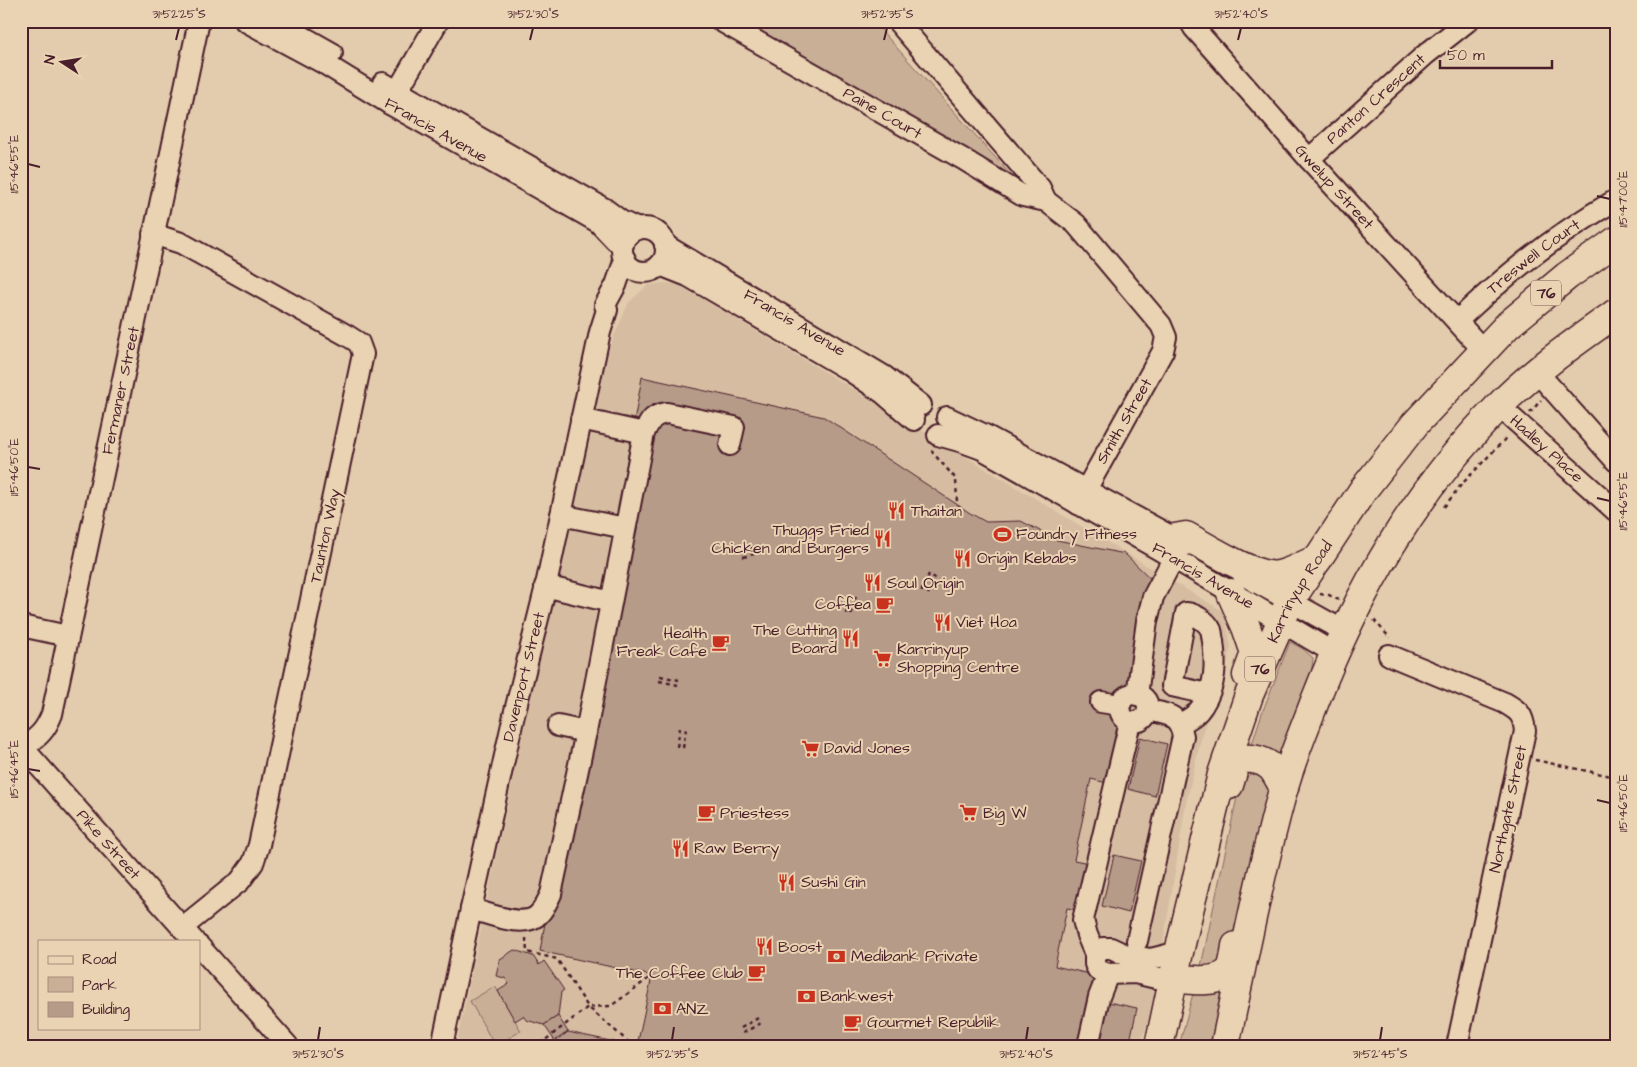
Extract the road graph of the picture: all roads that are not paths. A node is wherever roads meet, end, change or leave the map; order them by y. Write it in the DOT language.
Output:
graph roads {
  1 [pos="199,21"];
  2 [pos="245,21"];
  3 [pos="275,21"];
  4 [pos="438,21"];
  5 [pos="721,21"];
  6 [pos="897,21"];
  7 [pos="1190,21"];
  8 [pos="1468,21"];
  9 [pos="394,98"];
  10 [pos="1309,159"];
  11 [pos="1616,200"];
  12 [pos="1046,201"];
  13 [pos="638,228"];
  14 [pos="154,234"];
  15 [pos="1616,241"];
  16 [pos="665,245"];
  17 [pos="624,252"];
  18 [pos="652,268"];
  19 [pos="607,310"];
  20 [pos="1616,313"];
  21 [pos="1457,322"];
  22 [pos="1166,337"];
  23 [pos="1483,350"];
  24 [pos="1545,380"];
  25 [pos="1499,406"];
  26 [pos="917,413"];
  27 [pos="948,417"];
  28 [pos="581,419"];
  29 [pos="644,433"];
  30 [pos="935,436"];
  31 [pos="730,445"];
  32 [pos="1616,460"];
  33 [pos="1082,497"];
  34 [pos="1616,511"];
  35 [pos="561,515"];
  36 [pos="625,528"];
  37 [pos="1174,548"];
  38 [pos="1318,559"];
  39 [pos="546,586"];
  40 [pos="1231,593"];
  41 [pos="611,602"];
  42 [pos="1290,603"];
  43 [pos="21,626"];
  44 [pos="1351,627"];
  45 [pos="68,636"];
  46 [pos="1389,655"];
  47 [pos="1208,694"];
  48 [pos="1143,702"];
  49 [pos="1180,724"];
  50 [pos="558,726"];
  51 [pos="586,732"];
  52 [pos="22,749"];
  53 [pos="1284,788"];
  54 [pos="1213,814"];
  55 [pos="1261,880"];
  56 [pos="470,909"];
  57 [pos="188,934"];
  58 [pos="1137,941"];
  59 [pos="200,947"];
  60 [pos="1095,954"];
  61 [pos="1176,965"];
  62 [pos="1108,974"];
  63 [pos="288,1046"];
  64 [pos="442,1046"];
  65 [pos="1088,1046"];
  66 [pos="1159,1046"];
  67 [pos="1224,1046"];
  68 [pos="1457,1046"];
  1 -- 14 [label="street, Fermaner Street"];
  2 -- 9 [label="street, Francis Avenue"];
  3 -- 9 [label="street, Francis Avenue"];
  4 -- 9 [label="street"];
  5 -- 12 [label="street, Paine Court"];
  6 -- 12 [label="street, Paine Court"];
  7 -- 10 [label="street, Gwelup Street"];
  8 -- 10 [label="street, Panton Crescent"];
  9 -- 13 [label="street, Francis Avenue"];
  9 -- 17 [label="street, Francis Avenue"];
  10 -- 21 [label="street, Gwelup Street"];
  11 -- 21 [label="street, Treswell Court"];
  12 -- 22 [label="street, Paine Court"];
  13 -- 16 [label="street"];
  13 -- 17 [label="street"];
  14 -- 45 [label="street, Fermaner Street"];
  14 -- 57 [label="street, Taunton Way"];
  15 -- 23 [label="highway, Karrinyup Road / 76"];
  16 -- 18 [label="street"];
  16 -- 26 [label="street, Francis Avenue"];
  17 -- 18 [label="street"];
  17 -- 19 [label="street, Davenport Street"];
  18 -- 19 [label="street, Davenport Street"];
  18 -- 26 [label="street, Francis Avenue"];
  19 -- 28 [label="street, Davenport Street"];
  20 -- 24 [label="highway"];
  21 -- 23 [label="street, Gwelup Street"];
  22 -- 33 [label="street, Smith Street"];
  23 -- 38 [label="highway, Karrinyup Road / 76"];
  24 -- 25 [label="highway"];
  24 -- 32 [label="street"];
  25 -- 34 [label="street, Hadley Place"];
  25 -- 44 [label="highway"];
  26 -- 27 [label="street, Francis Avenue"];
  26 -- 30 [label="street, Francis Avenue"];
  27 -- 30 [label="street"];
  27 -- 33 [label="street, Francis Avenue"];
  28 -- 29 [label="street"];
  28 -- 35 [label="street, Davenport Street"];
  29 -- 31 [label="street"];
  29 -- 36 [label="street"];
  30 -- 33 [label="street, Francis Avenue"];
  33 -- 37 [label="street, Francis Avenue"];
  35 -- 36 [label="street"];
  35 -- 39 [label="street, Davenport Street"];
  36 -- 41 [label="street"];
  37 -- 38 [label="highway"];
  37 -- 40 [label="street, Francis Avenue"];
  37 -- 42 [label="street, Francis Avenue"];
  37 -- 48 [label="street"];
  38 -- 42 [label="highway, Karrinyup Road / 76"];
  39 -- 41 [label="street"];
  39 -- 56 [label="street, Davenport Street"];
  40 -- 42 [label="street, Francis Avenue"];
  40 -- 54 [label="highway"];
  41 -- 51 [label="street"];
  42 -- 44 [label="street, Francis Avenue"];
  42 -- 54 [label="highway, Karrinyup Road / 76"];
  43 -- 45 [label="street"];
  44 -- 53 [label="highway"];
  45 -- 52 [label="street, Fermaner Street"];
  46 -- 68 [label="street, Northgate Street"];
  47 -- 49 [label="street"];
  48 -- 49 [label="street"];
  48 -- 60 [label="street"];
  49 -- 58 [label="street"];
  50 -- 51 [label="street"];
  51 -- 56 [label="street"];
  52 -- 57 [label="street, Pike Street"];
  53 -- 54 [label="highway"];
  53 -- 55 [label="highway"];
  54 -- 61 [label="highway, Karrinyup Road / 76"];
  55 -- 61 [label="highway"];
  55 -- 67 [label="highway"];
  56 -- 64 [label="street, Davenport Street"];
  59 -- 63 [label="street"];
  60 -- 61 [label="street"];
  60 -- 62 [label="street"];
  61 -- 62 [label="street"];
  61 -- 66 [label="highway, Karrinyup Road / 76"];
  62 -- 65 [label="street"];
}
